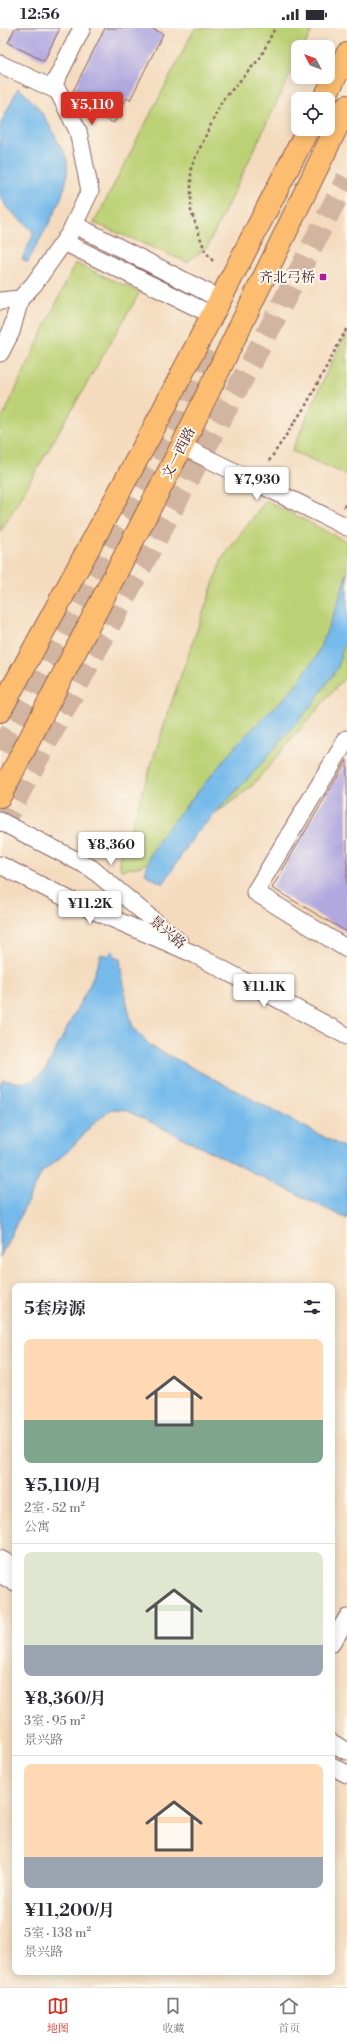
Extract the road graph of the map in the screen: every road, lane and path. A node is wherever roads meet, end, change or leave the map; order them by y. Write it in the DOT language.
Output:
graph roads {
  1 [pos="82,28"];
  2 [pos="275,28"];
  3 [pos="347,54"];
  4 [pos="0,64"];
  5 [pos="52,88"];
  6 [pos="328,92"];
  7 [pos="347,106"];
  8 [pos="304,136"];
  9 [pos="74,225"];
  10 [pos="64,242"];
  11 [pos="214,261"];
  12 [pos="20,299"];
  13 [pos="0,301"];
  14 [pos="216,307"];
  15 [pos="347,328"];
  16 [pos="0,353"];
  17 [pos="182,446"];
  18 [pos="269,461"];
  19 [pos="347,527"];
  20 [pos="0,711"];
  21 [pos="347,739"];
  22 [pos="0,796"];
  23 [pos="0,821"];
  24 [pos="0,865"];
  25 [pos="347,949"];
  26 [pos="194,954"];
  27 [pos="347,1036"];
  28 [pos="0,1559"];
  29 [pos="12,1565"];
  30 [pos="0,1574"];
  31 [pos="12,1581"];
  32 [pos="347,1618"];
  33 [pos="335,1638"];
  34 [pos="335,1745"];
  35 [pos="347,1751"];
  36 [pos="335,1768"];
  37 [pos="347,1774"];
  1 -- 5 [label="street"];
  2 -- 11 [label="path"];
  3 -- 6 [label="main road"];
  4 -- 5 [label="street"];
  5 -- 9 [label="street"];
  7 -- 17 [label="main road, 文一西路"];
  8 -- 14 [label="main road"];
  9 -- 10 [label="street"];
  9 -- 14 [label="street"];
  10 -- 12 [label="street"];
  10 -- 14 [label="street"];
  12 -- 13 [label="street"];
  12 -- 16 [label="street"];
  14 -- 20 [label="main road"];
  15 -- 18 [label="path"];
  17 -- 19 [label="street"];
  17 -- 22 [label="main road, 文一西路"];
  21 -- 25 [label="street"];
  23 -- 26 [label="street, 景兴路"];
  24 -- 26 [label="street, 景兴路"];
  26 -- 27 [label="street, 景兴路"];
  28 -- 29 [label="street"];
  30 -- 31 [label="street"];
  32 -- 33 [label="street"];
  34 -- 35 [label="street"];
  36 -- 37 [label="street"];
}
